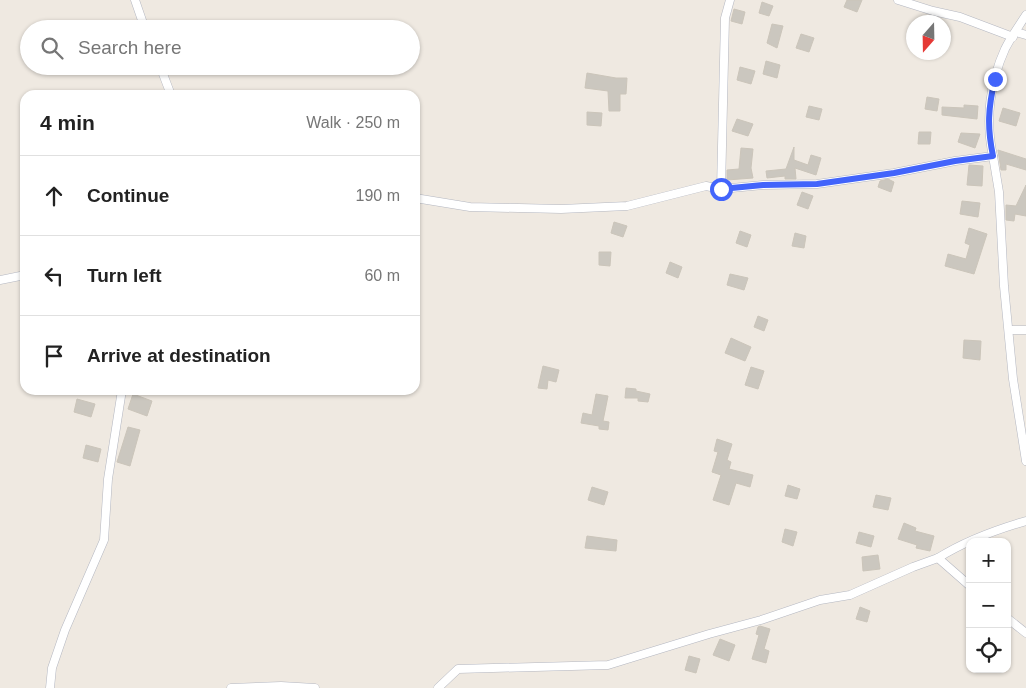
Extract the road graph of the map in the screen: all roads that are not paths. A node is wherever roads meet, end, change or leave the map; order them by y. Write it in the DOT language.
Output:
graph roads {
  1 [pos="135,0"];
  2 [pos="730,0"];
  3 [pos="898,0"];
  4 [pos="1026,15"];
  5 [pos="143,20"];
  6 [pos="1014,34"];
  7 [pos="1026,35"];
  8 [pos="163,75"];
  9 [pos="169,90"];
  10 [pos="993,156"];
  11 [pos="721,189"];
  12 [pos="420,199"];
  13 [pos="20,276"];
  14 [pos="0,280"];
  15 [pos="1009,330"];
  16 [pos="1026,330"];
  17 [pos="121,395"];
  18 [pos="1026,461"];
  19 [pos="1026,521"];
  20 [pos="938,558"];
  21 [pos="967,583"];
  22 [pos="1011,621"];
  23 [pos="1026,633"];
  24 [pos="50,688"];
  25 [pos="231,688"];
  26 [pos="315,688"];
  27 [pos="438,688"];
  1 -- 5 [label="street"];
  2 -- 11 [label="street"];
  3 -- 6 [label="street"];
  4 -- 6 [label="street"];
  6 -- 7 [label="street"];
  6 -- 10 [label="street"];
  8 -- 9 [label="street"];
  10 -- 11 [label="street"];
  10 -- 15 [label="street"];
  11 -- 12 [label="street"];
  13 -- 14 [label="street"];
  15 -- 16 [label="street"];
  15 -- 18 [label="street"];
  17 -- 24 [label="street"];
  19 -- 20 [label="street"];
  20 -- 21 [label="street"];
  20 -- 27 [label="street"];
  22 -- 23 [label="street"];
  25 -- 26 [label="street"];
}
